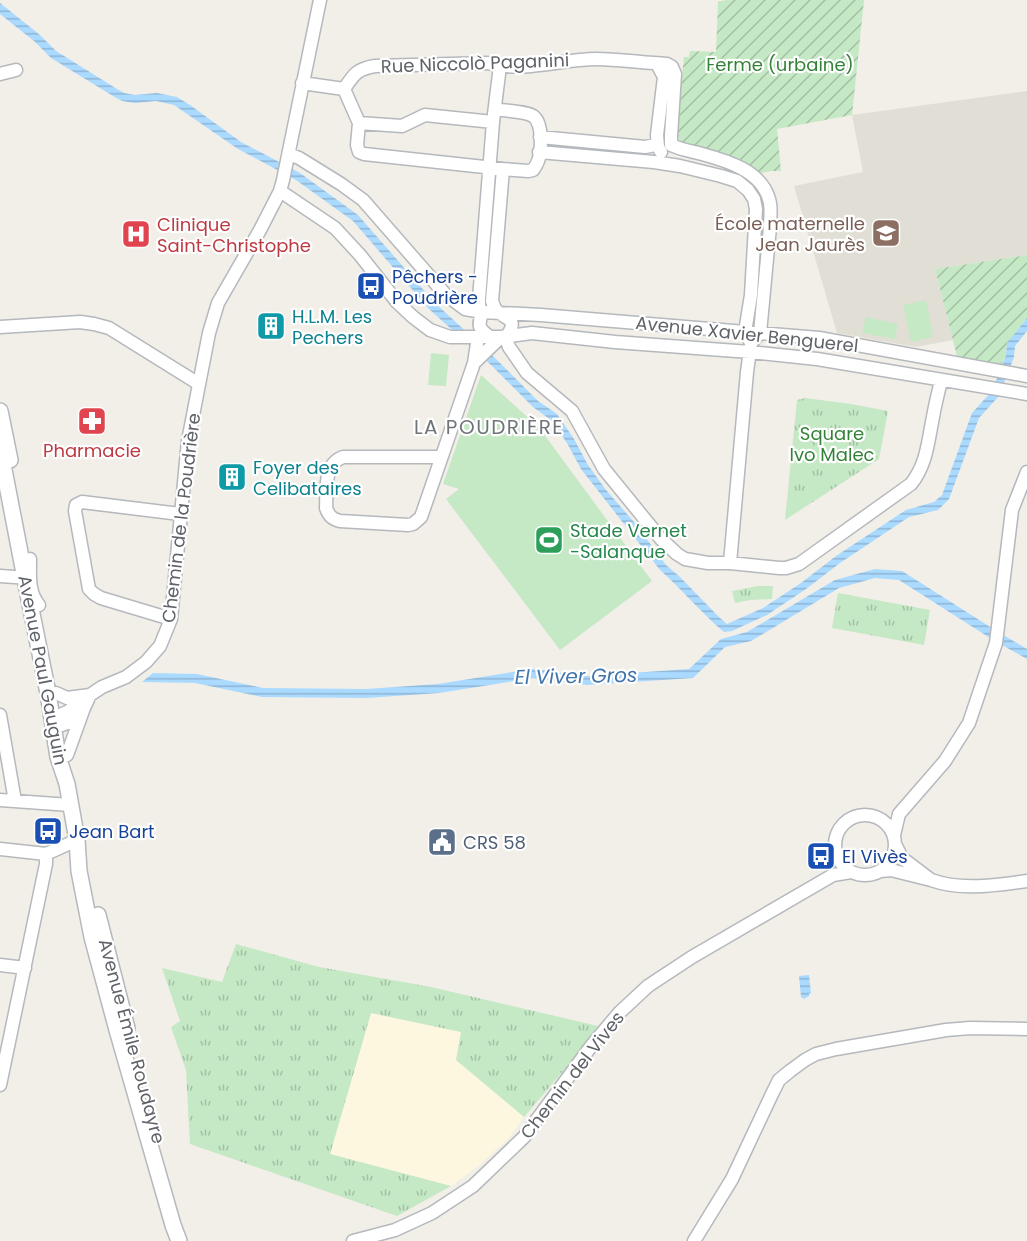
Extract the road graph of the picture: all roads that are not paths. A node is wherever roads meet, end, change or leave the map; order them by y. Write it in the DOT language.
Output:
graph roads {
  1 [pos="320,0"];
  2 [pos="500,66"];
  3 [pos="16,70"];
  4 [pos="0,74"];
  5 [pos="302,83"];
  6 [pos="344,89"];
  7 [pos="494,116"];
  8 [pos="359,123"];
  9 [pos="540,137"];
  10 [pos="664,151"];
  11 [pos="539,152"];
  12 [pos="289,154"];
  13 [pos="489,167"];
  14 [pos="503,170"];
  15 [pos="282,185"];
  16 [pos="482,312"];
  17 [pos="500,313"];
  18 [pos="0,327"];
  19 [pos="760,333"];
  20 [pos="496,337"];
  21 [pos="749,342"];
  22 [pos="474,363"];
  23 [pos="1024,378"];
  24 [pos="941,381"];
  25 [pos="199,384"];
  26 [pos="1023,394"];
  27 [pos="0,411"];
  28 [pos="0,449"];
  29 [pos="441,457"];
  30 [pos="1027,472"];
  31 [pos="180,514"];
  32 [pos="30,559"];
  33 [pos="730,563"];
  34 [pos="0,576"];
  35 [pos="27,579"];
  36 [pos="39,605"];
  37 [pos="171,619"];
  38 [pos="52,693"];
  39 [pos="85,700"];
  40 [pos="0,715"];
  41 [pos="58,722"];
  42 [pos="68,755"];
  43 [pos="67,784"];
  44 [pos="0,800"];
  45 [pos="15,801"];
  46 [pos="70,805"];
  47 [pos="898,814"];
  48 [pos="881,819"];
  49 [pos="77,840"];
  50 [pos="895,840"];
  51 [pos="0,849"];
  52 [pos="46,854"];
  53 [pos="836,854"];
  54 [pos="881,871"];
  55 [pos="851,872"];
  56 [pos="931,880"];
  57 [pos="1027,881"];
  58 [pos="819,883"];
  59 [pos="0,965"];
  60 [pos="25,968"];
  61 [pos="1027,1029"];
  62 [pos="0,1085"];
  63 [pos="143,1104"];
  64 [pos="179,1241"];
  65 [pos="188,1241"];
  66 [pos="354,1241"];
  67 [pos="694,1241"];
  1 -- 5 [label="street, Chemin de la Poudrière"];
  2 -- 6 [label="street, Rue Niccolò Paganini"];
  2 -- 7 [label="street"];
  2 -- 10 [label="street, Rue Niccolò Paganini"];
  3 -- 4 [label="street"];
  5 -- 6 [label="street"];
  5 -- 12 [label="street, Chemin de la Poudrière"];
  6 -- 8 [label="street"];
  7 -- 8 [label="street"];
  7 -- 9 [label="street"];
  7 -- 13 [label="street"];
  8 -- 13 [label="street"];
  9 -- 10 [label="street"];
  9 -- 11 [label="street"];
  10 -- 11 [label="street"];
  10 -- 19 [label="street"];
  10 -- 21 [label="street"];
  11 -- 14 [label="street"];
  12 -- 15 [label="street, Chemin de la Poudrière"];
  12 -- 16 [label="street, Avenue Xavier Benguerel"];
  13 -- 14 [label="street"];
  13 -- 16 [label="street"];
  14 -- 17 [label="street"];
  15 -- 20 [label="street, Avenue Xavier Benguerel"];
  15 -- 25 [label="street, Chemin de la Poudrière"];
  16 -- 17 [label="street, Avenue Xavier Benguerel"];
  16 -- 20 [label="street"];
  17 -- 20 [label="street"];
  17 -- 21 [label="street, Avenue Xavier Benguerel"];
  18 -- 25 [label="street"];
  19 -- 21 [label="street, Avenue Xavier Benguerel"];
  19 -- 23 [label="street, Avenue Xavier Benguerel"];
  20 -- 21 [label="street, Avenue Xavier Benguerel"];
  20 -- 22 [label="street"];
  20 -- 22 [label="street"];
  20 -- 33 [label="street"];
  21 -- 24 [label="street, Avenue Xavier Benguerel"];
  21 -- 33 [label="street"];
  22 -- 29 [label="street"];
  23 -- 26 [label="street"];
  24 -- 26 [label="street, Avenue Xavier Benguerel"];
  24 -- 33 [label="street"];
  25 -- 31 [label="street, Chemin de la Poudrière"];
  27 -- 32 [label="street, Avenue Paul Gauguin"];
  28 -- 35 [label="street, Avenue Paul Gauguin"];
  29 -- 29 [label="street"];
  30 -- 47 [label="street"];
  31 -- 37 [label="street, Chemin de la Poudrière"];
  31 -- 37 [label="street"];
  32 -- 35 [label="street, Avenue Paul Gauguin"];
  32 -- 36 [label="street, Avenue Paul Gauguin"];
  34 -- 35 [label="street"];
  35 -- 36 [label="street, Avenue Paul Gauguin"];
  35 -- 38 [label="street, Avenue Paul Gauguin"];
  36 -- 38 [label="street, Avenue Paul Gauguin"];
  37 -- 39 [label="street, Chemin de la Poudrière"];
  38 -- 39 [label="street"];
  38 -- 41 [label="street, Avenue Paul Gauguin"];
  39 -- 41 [label="street, Chemin de la Poudrière"];
  39 -- 42 [label="street"];
  40 -- 45 [label="street"];
  41 -- 42 [label="street, Avenue Paul Gauguin"];
  41 -- 43 [label="street, Avenue Paul Gauguin"];
  42 -- 43 [label="street, Avenue Paul Gauguin"];
  43 -- 46 [label="street, Avenue Émile Roudayre"];
  44 -- 45 [label="street"];
  45 -- 46 [label="street"];
  46 -- 49 [label="street, Avenue Émile Roudayre"];
  47 -- 48 [label="street"];
  47 -- 50 [label="street"];
  48 -- 50 [label="street"];
  48 -- 53 [label="street"];
  49 -- 52 [label="street"];
  49 -- 63 [label="street, Avenue Émile Roudayre"];
  50 -- 54 [label="street"];
  50 -- 56 [label="street"];
  51 -- 52 [label="street"];
  52 -- 60 [label="street"];
  53 -- 55 [label="street"];
  53 -- 58 [label="street, Chemin del Vives"];
  54 -- 55 [label="street"];
  54 -- 56 [label="street"];
  55 -- 58 [label="street, Chemin del Vives"];
  56 -- 57 [label="street"];
  58 -- 66 [label="street, Chemin del Vives"];
  59 -- 60 [label="street"];
  60 -- 62 [label="street"];
  61 -- 67 [label="street"];
  63 -- 64 [label="street, Avenue Émile Roudayre"];
  63 -- 65 [label="street, Avenue Émile Roudayre"];
}
